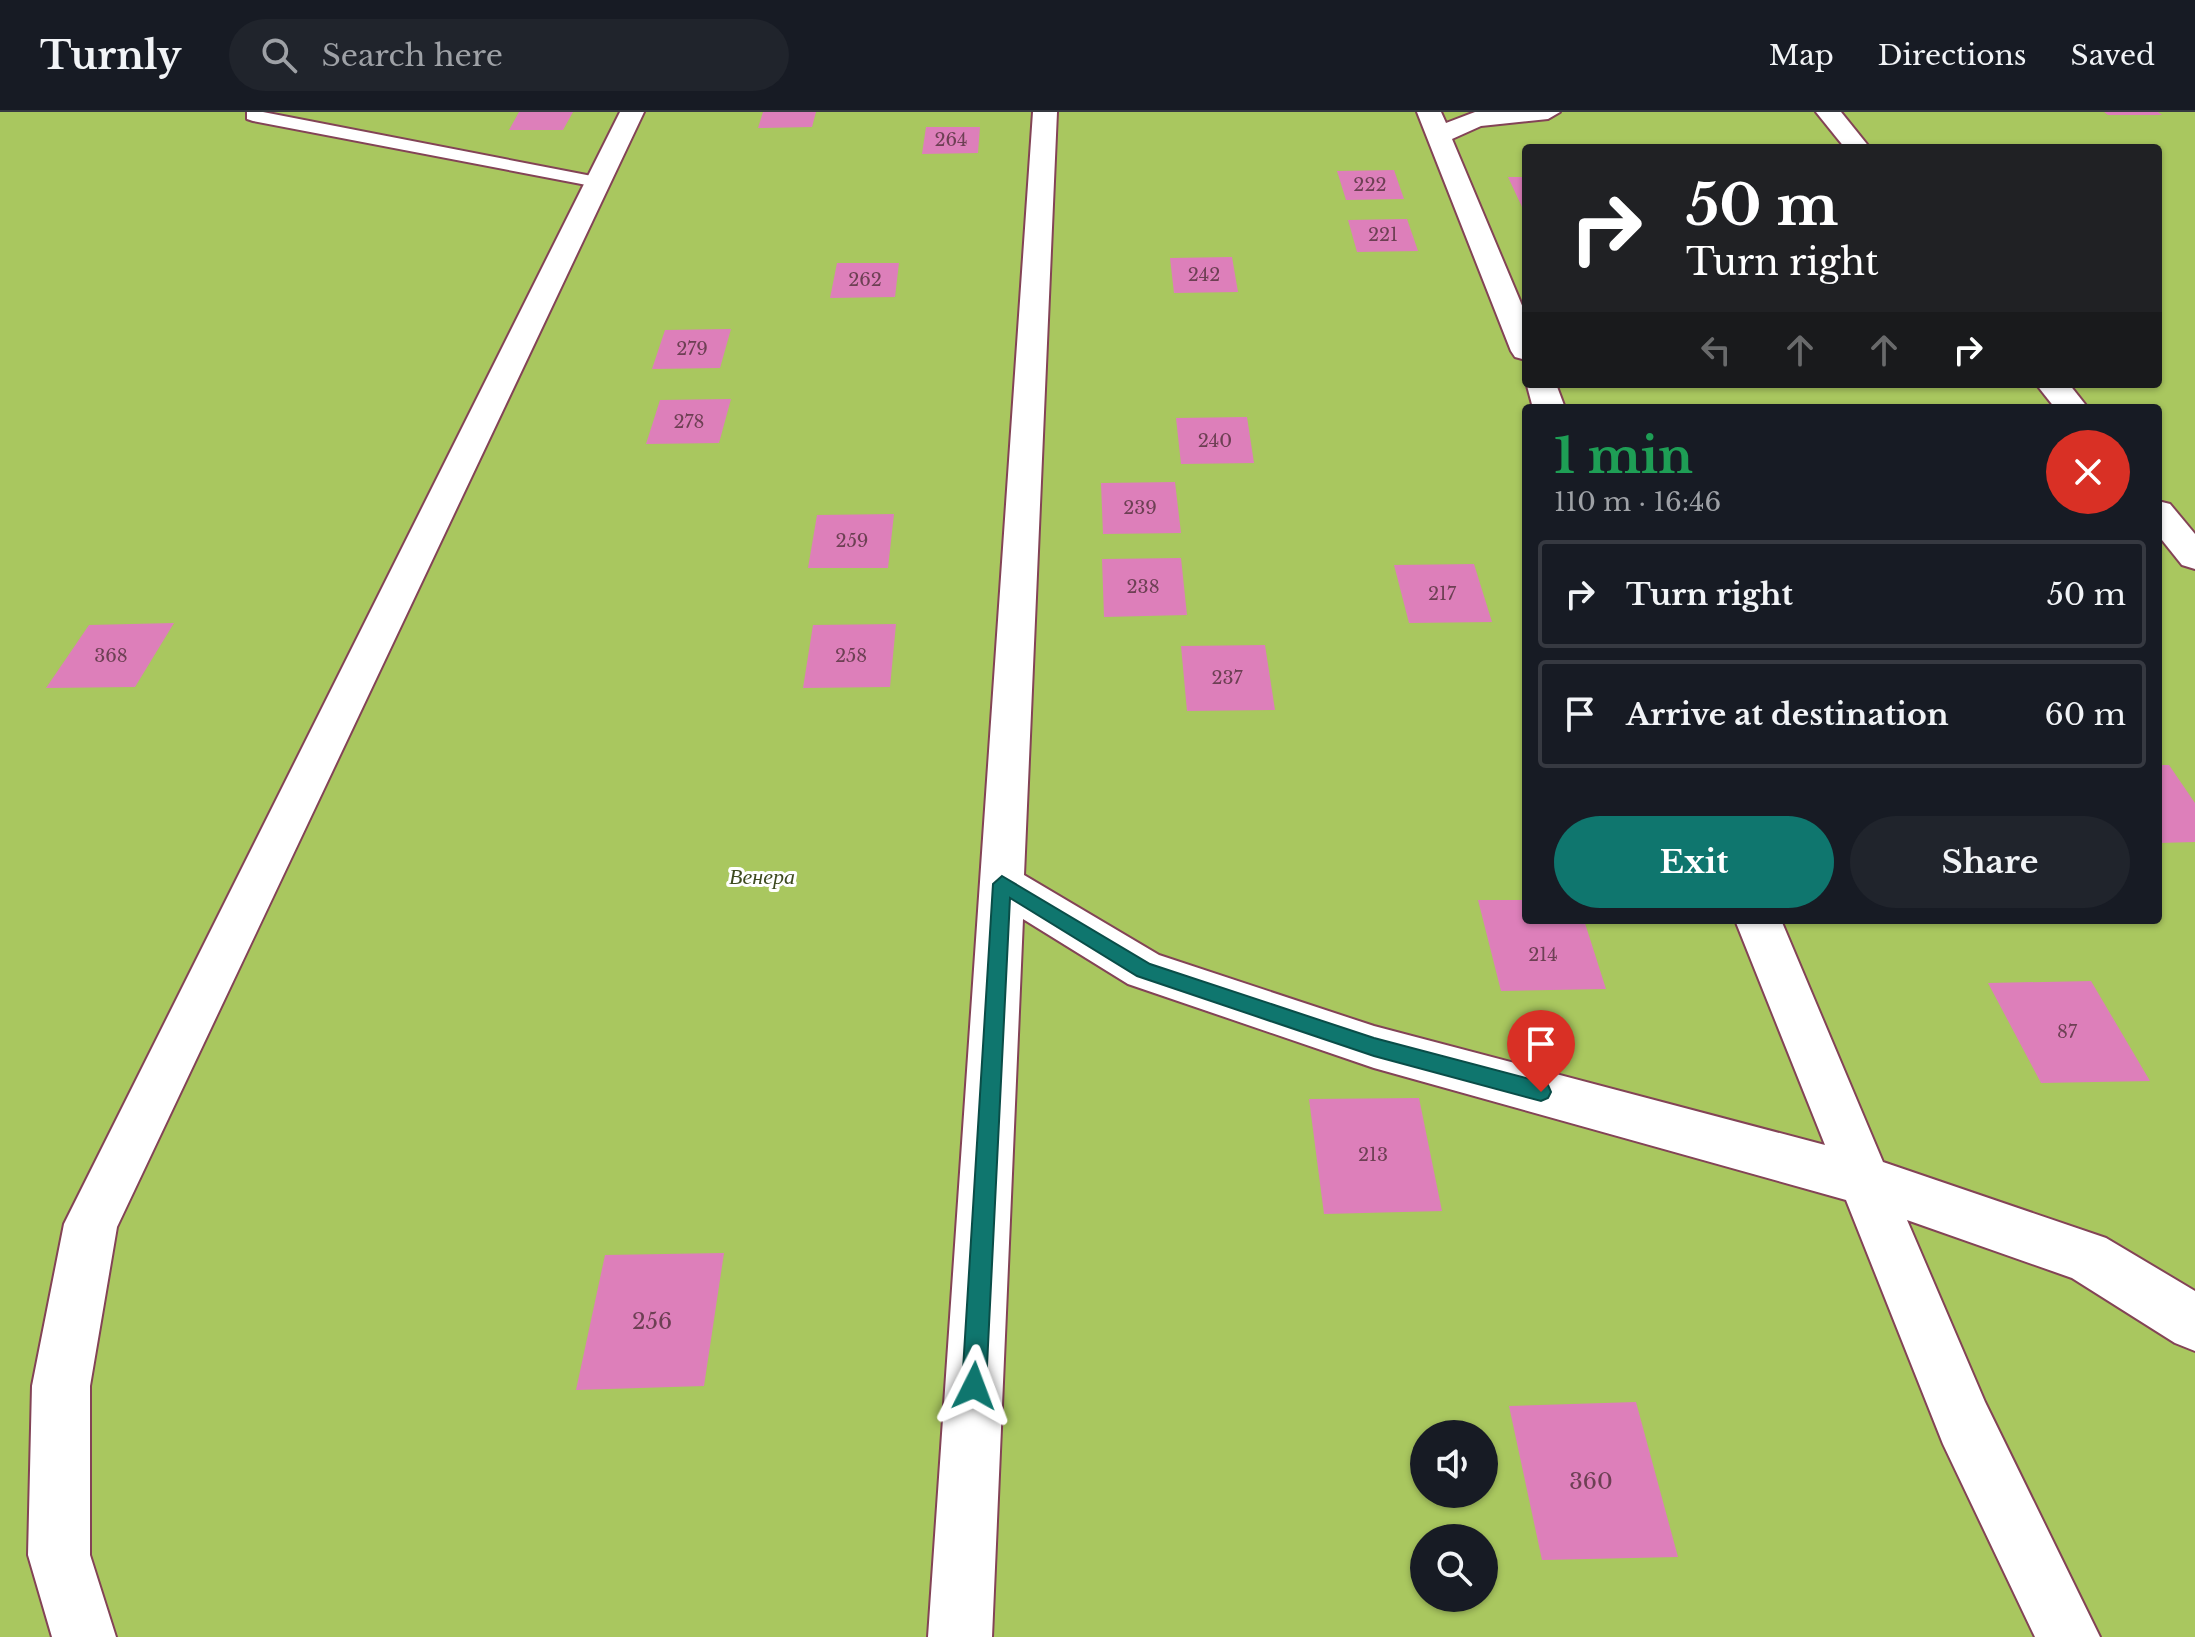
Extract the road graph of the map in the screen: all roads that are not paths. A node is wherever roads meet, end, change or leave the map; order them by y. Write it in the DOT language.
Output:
graph roads {
  1 [pos="255,112"];
  2 [pos="632,112"];
  3 [pos="1045,112"];
  4 [pos="1548,112"];
  5 [pos="1828,112"];
  6 [pos="1434,124"];
  7 [pos="1855,144"];
  8 [pos="597,182"];
  9 [pos="1522,341"];
  10 [pos="2055,388"];
  11 [pos="2069,404"];
  12 [pos="2162,517"];
  13 [pos="2195,557"];
  14 [pos="1002,884"];
  15 [pos="1760,924"];
  16 [pos="1864,1180"];
  17 [pos="2195,1323"];
  18 [pos="84,1637"];
  19 [pos="960,1637"];
  20 [pos="2068,1637"];
  1 -- 8 [label="lane"];
  2 -- 8 [label="street"];
  3 -- 14 [label="street"];
  4 -- 6 [label="street"];
  5 -- 7 [label="street"];
  6 -- 9 [label="street"];
  8 -- 18 [label="street"];
  10 -- 11 [label="street"];
  12 -- 13 [label="street"];
  14 -- 16 [label="street"];
  14 -- 19 [label="street"];
  15 -- 16 [label="street"];
  16 -- 17 [label="street"];
  16 -- 20 [label="street"];
}
